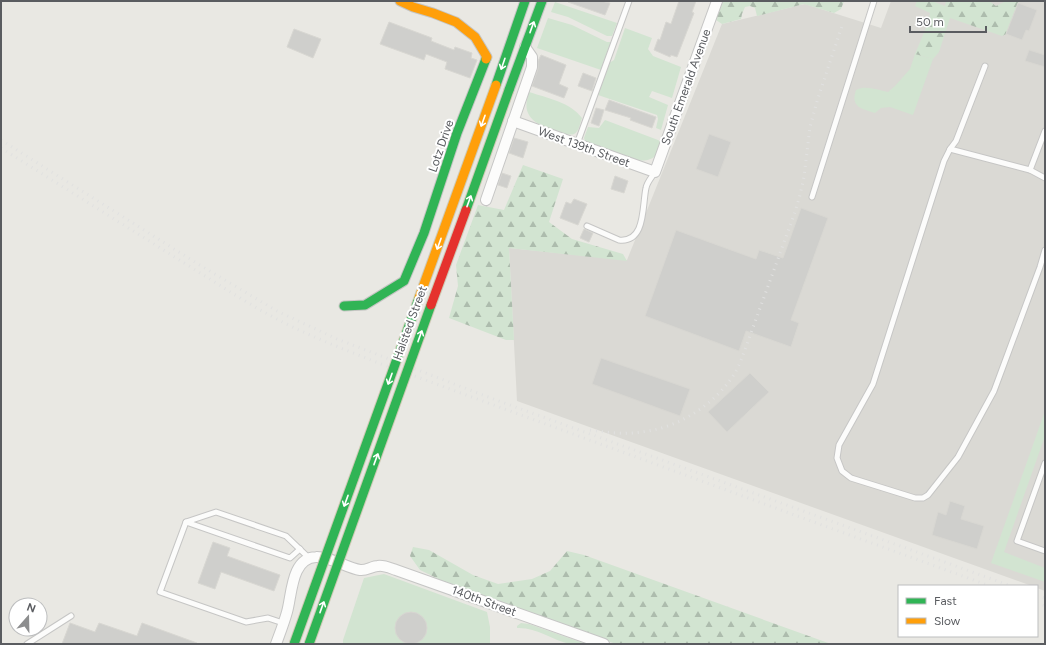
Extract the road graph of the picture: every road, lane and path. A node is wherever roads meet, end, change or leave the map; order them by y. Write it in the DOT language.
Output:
graph roads {
  1 [pos="400,1"];
  2 [pos="525,1"];
  3 [pos="542,1"];
  4 [pos="629,1"];
  5 [pos="717,1"];
  6 [pos="874,1"];
  7 [pos="525,47"];
  8 [pos="985,66"];
  9 [pos="513,121"];
  10 [pos="1045,131"];
  11 [pos="577,144"];
  12 [pos="950,149"];
  13 [pos="1030,170"];
  14 [pos="655,172"];
  15 [pos="1045,178"];
  16 [pos="812,197"];
  17 [pos="486,200"];
  18 [pos="588,226"];
  19 [pos="1045,250"];
  20 [pos="344,306"];
  21 [pos="1045,462"];
  22 [pos="186,522"];
  23 [pos="300,549"];
  24 [pos="1045,551"];
  25 [pos="309,558"];
  26 [pos="71,616"];
  27 [pos="284,623"];
  28 [pos="27,644"];
  29 [pos="276,644"];
  30 [pos="294,644"];
  31 [pos="309,644"];
  32 [pos="604,644"];
  1 -- 20 [label="main road, Lotz Drive"];
  2 -- 30 [label="main road, Halsted Street, one-way, bridge"];
  7 -- 3 [label="main road, Halsted Street, one-way"];
  4 -- 11 [label="lane"];
  5 -- 14 [label="street, South Emerald Avenue"];
  6 -- 16 [label="lane"];
  7 -- 9 [label="street"];
  31 -- 7 [label="main road, Halsted Street, one-way, bridge"];
  8 -- 12 [label="lane"];
  9 -- 11 [label="street, West 139th Street"];
  9 -- 17 [label="street"];
  10 -- 13 [label="lane"];
  11 -- 14 [label="street, West 139th Street"];
  12 -- 13 [label="lane"];
  12 -- 19 [label="lane"];
  13 -- 15 [label="lane"];
  14 -- 18 [label="lane"];
  21 -- 24 [label="lane"];
  22 -- 23 [label="lane"];
  22 -- 23 [label="lane"];
  22 -- 27 [label="lane"];
  23 -- 25 [label="lane"];
  25 -- 27 [label="street"];
  25 -- 32 [label="street, 140th Street"];
  26 -- 28 [label="lane"];
  27 -- 29 [label="street"];
}
